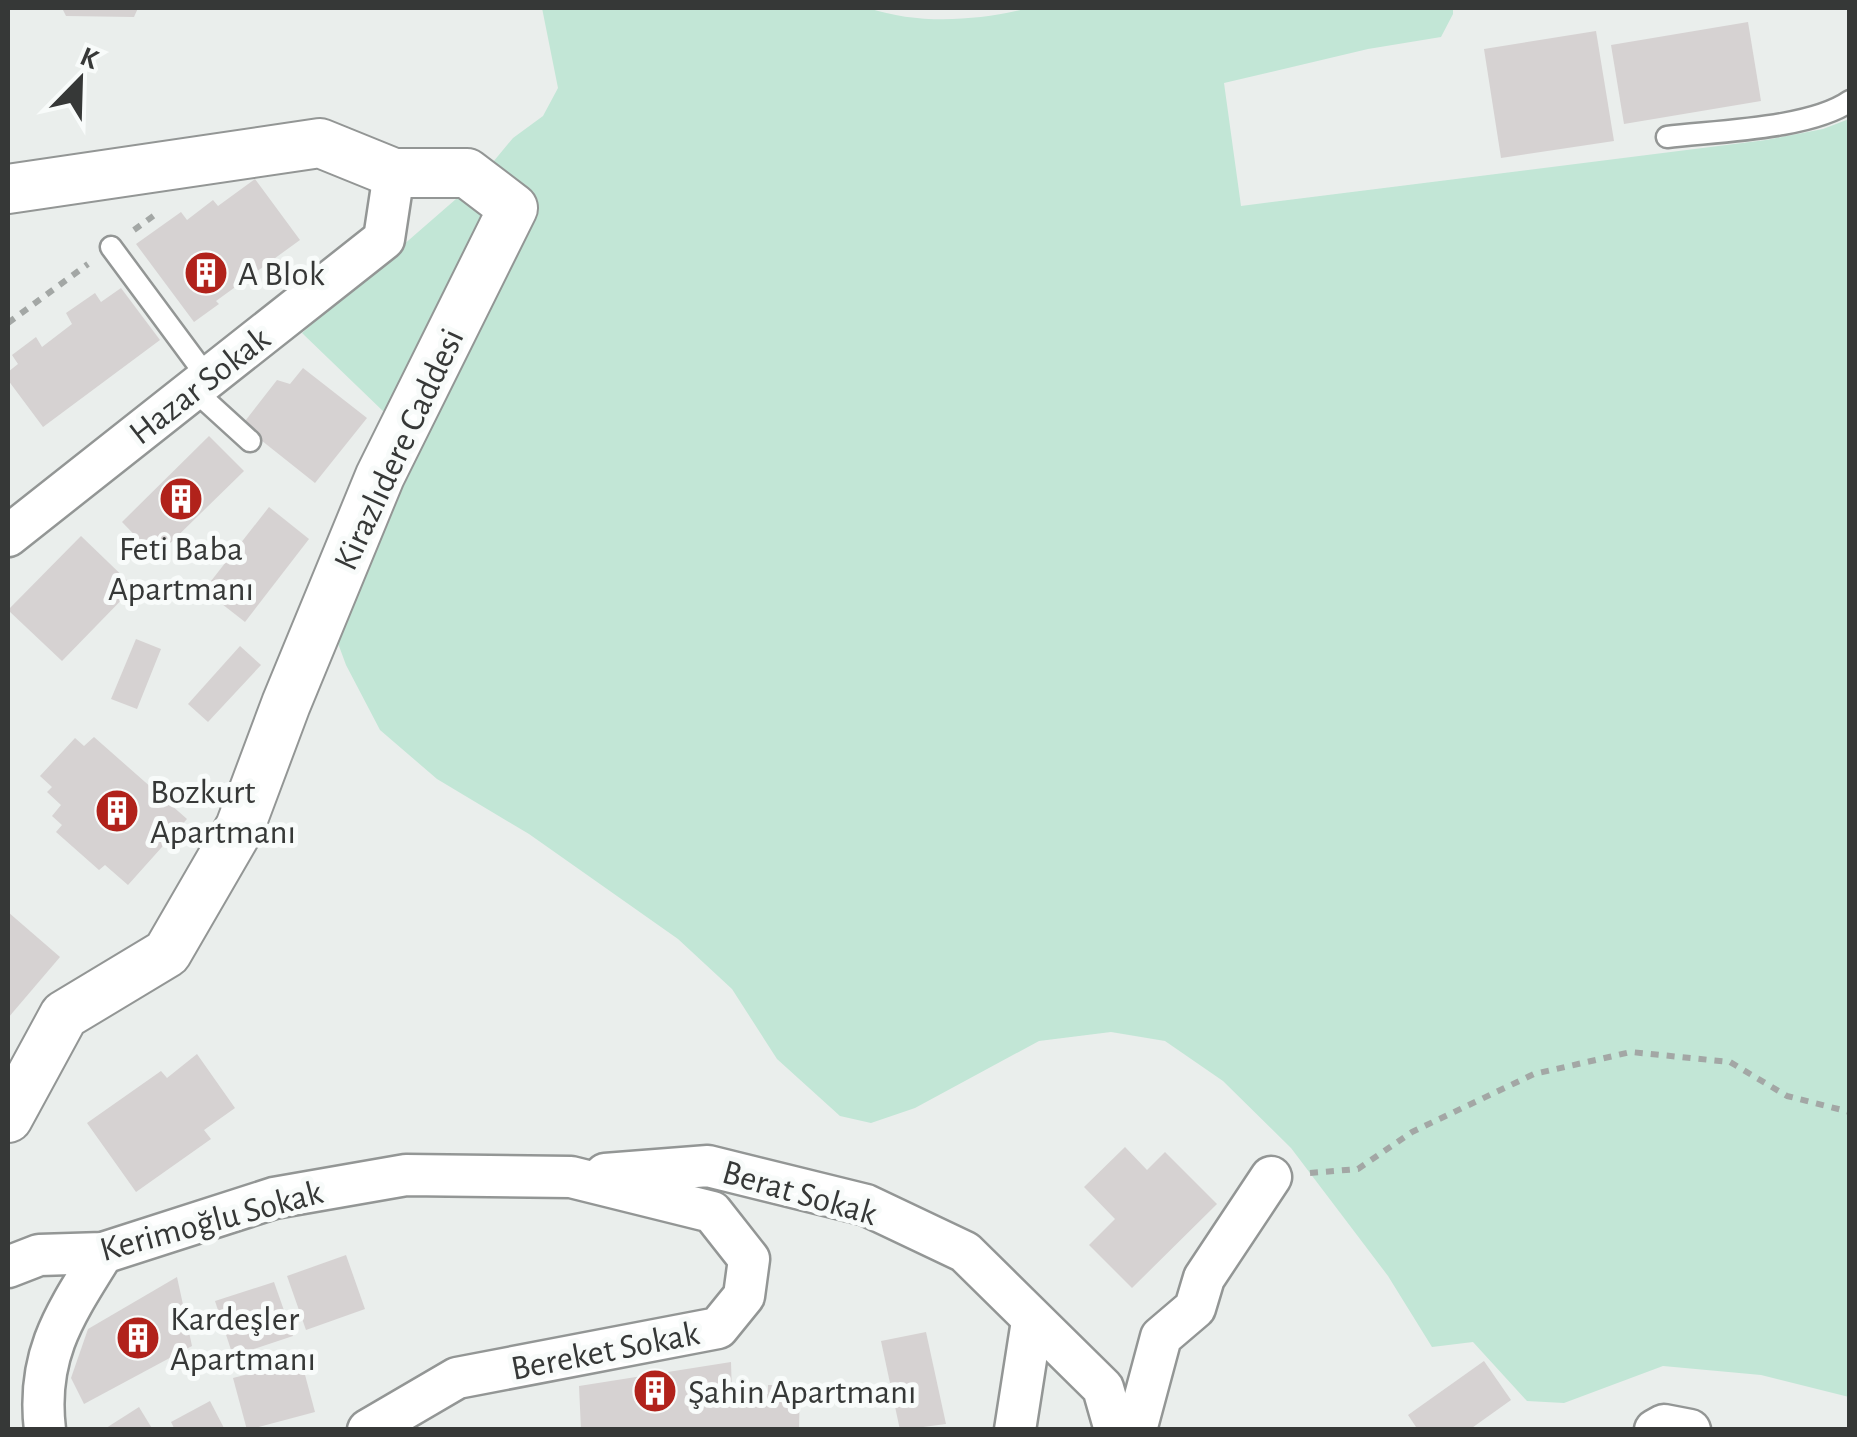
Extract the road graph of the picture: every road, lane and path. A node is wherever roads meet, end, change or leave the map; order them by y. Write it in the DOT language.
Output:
graph roads {
  1 [pos="1850,101"];
  2 [pos="1666,137"];
  3 [pos="394,172"];
  4 [pos="8,189"];
  5 [pos="111,247"];
  6 [pos="201,384"];
  7 [pos="250,441"];
  8 [pos="8,536"];
  9 [pos="1850,1112"];
  10 [pos="8,1118"];
  11 [pos="571,1177"];
  12 [pos="1272,1177"];
  13 [pos="712,1212"];
  14 [pos="102,1253"];
  15 [pos="8,1267"];
  16 [pos="1032,1322"];
  17 [pos="378,1428"];
  18 [pos="45,1430"];
  19 [pos="1015,1430"];
  20 [pos="1115,1430"];
  21 [pos="1136,1430"];
  22 [pos="1655,1430"];
  23 [pos="1690,1430"];
  1 -- 2 [label="lane"];
  3 -- 4 [label="street, Kirazlıdere Caddesi"];
  3 -- 6 [label="street, Hazar Sokak"];
  3 -- 10 [label="street, Kirazlıdere Caddesi"];
  5 -- 6 [label="lane"];
  6 -- 7 [label="lane"];
  6 -- 8 [label="street, Hazar Sokak"];
  9 -- 12 [label="path"];
  11 -- 13 [label="street, Kerimoğlu Sokak"];
  11 -- 14 [label="street, Kerimoğlu Sokak"];
  11 -- 16 [label="street, Berat Sokak"];
  12 -- 21 [label="street"];
  13 -- 17 [label="street, Bereket Sokak"];
  14 -- 15 [label="street, Kerimoğlu Sokak"];
  14 -- 18 [label="street"];
  16 -- 19 [label="street"];
  16 -- 20 [label="street, Berat Sokak"];
  22 -- 23 [label="street"];
}
